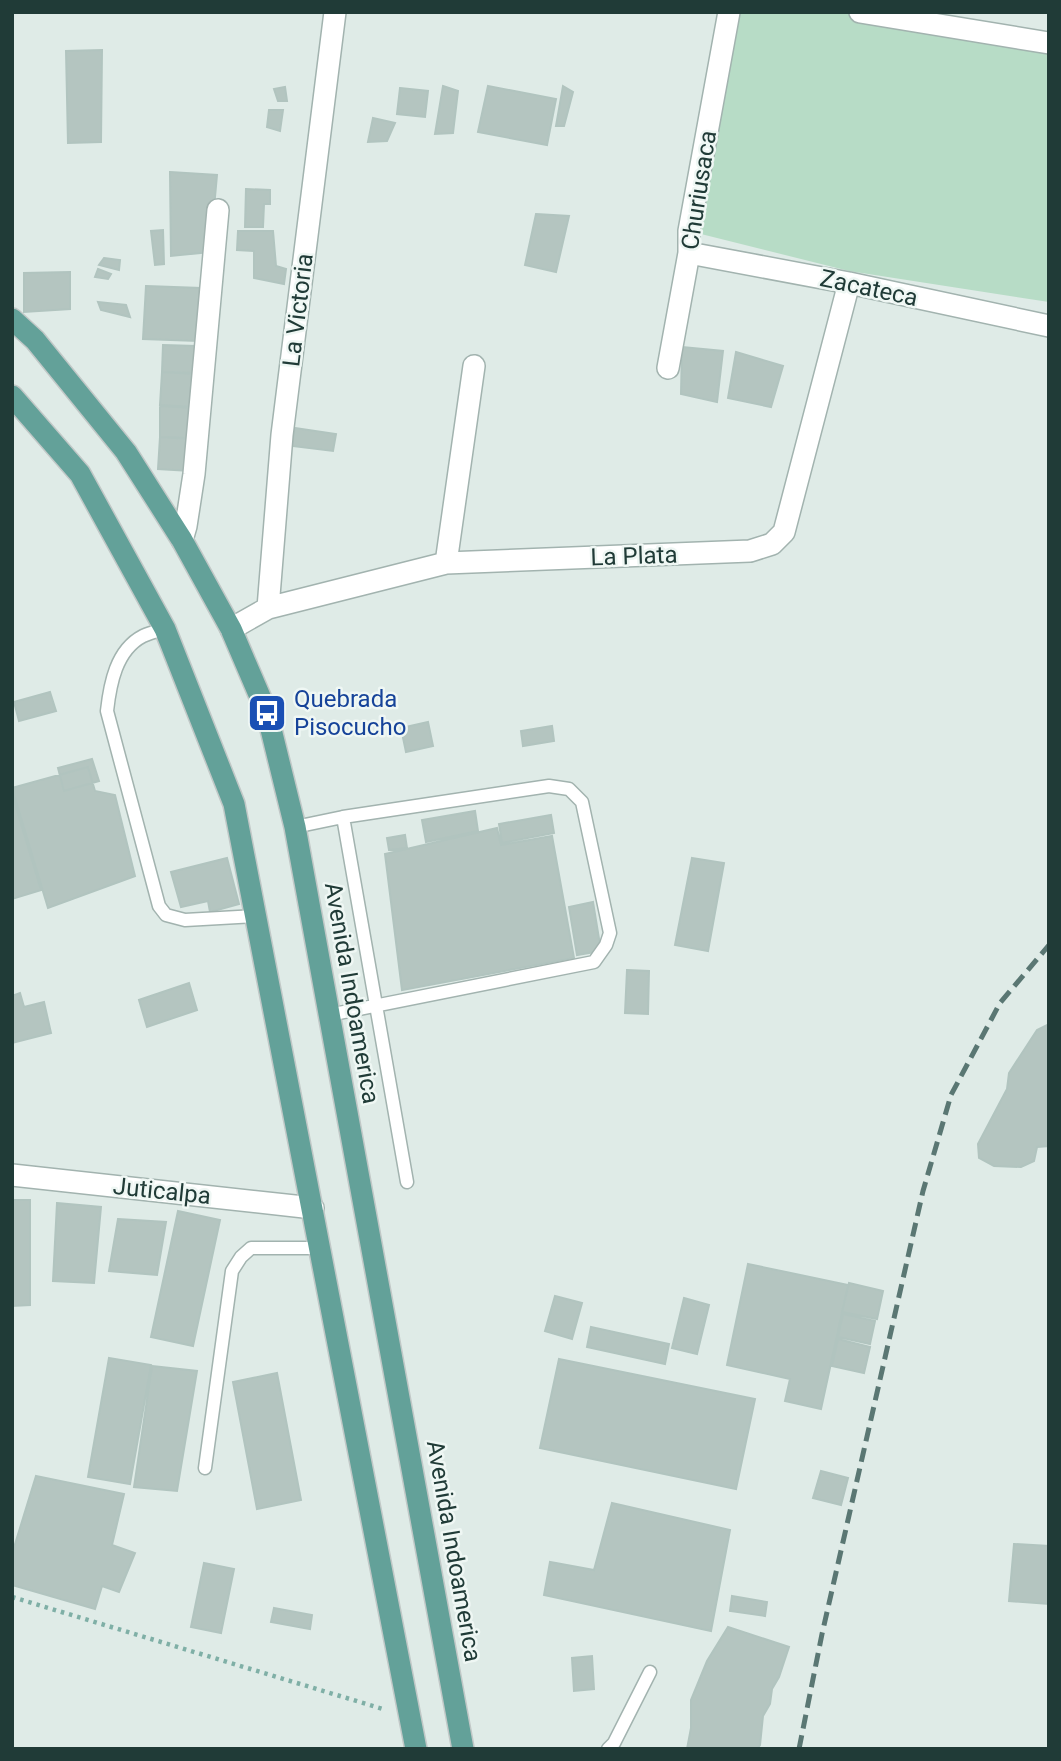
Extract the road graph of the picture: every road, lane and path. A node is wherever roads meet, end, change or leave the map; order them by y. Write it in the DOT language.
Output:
graph roads {
  1 [pos="335,12"];
  2 [pos="729,12"];
  3 [pos="860,12"];
  4 [pos="1049,43"];
  5 [pos="218,210"];
  6 [pos="689,253"];
  7 [pos="849,283"];
  8 [pos="12,319"];
  9 [pos="1049,326"];
  10 [pos="474,366"];
  11 [pos="667,368"];
  12 [pos="12,396"];
  13 [pos="182,540"];
  14 [pos="446,563"];
  15 [pos="268,608"];
  16 [pos="165,629"];
  17 [pos="231,629"];
  18 [pos="344,817"];
  19 [pos="295,827"];
  20 [pos="256,916"];
  21 [pos="376,1006"];
  22 [pos="330,1015"];
  23 [pos="12,1175"];
  24 [pos="407,1182"];
  25 [pos="313,1208"];
  26 [pos="320,1248"];
  27 [pos="205,1468"];
  28 [pos="12,1597"];
  29 [pos="650,1672"];
  30 [pos="384,1710"];
  31 [pos="416,1749"];
  32 [pos="463,1749"];
  33 [pos="608,1749"];
  1 -- 15 [label="street, La Victoria"];
  2 -- 6 [label="street, Churiusaca"];
  3 -- 4 [label="street"];
  5 -- 13 [label="street"];
  6 -- 7 [label="street, Zacateca"];
  6 -- 11 [label="street, Churiusaca"];
  7 -- 9 [label="street, Zacateca"];
  7 -- 14 [label="street, La Plata"];
  8 -- 13 [label="main road, Avenida Indoamerica"];
  10 -- 14 [label="street"];
  12 -- 16 [label="main road"];
  13 -- 17 [label="main road, Avenida Indoamerica"];
  14 -- 15 [label="street, La Plata"];
  15 -- 17 [label="street, La Plata"];
  16 -- 20 [label="main road"];
  16 -- 20 [label="lane"];
  17 -- 19 [label="main road, Avenida Indoamerica"];
  18 -- 19 [label="lane"];
  18 -- 21 [label="lane"];
  18 -- 21 [label="lane"];
  19 -- 22 [label="main road, Avenida Indoamerica"];
  20 -- 25 [label="main road"];
  21 -- 22 [label="lane"];
  21 -- 24 [label="lane"];
  22 -- 32 [label="main road, Avenida Indoamerica"];
  23 -- 25 [label="street, Juticalpa"];
  25 -- 26 [label="main road"];
  26 -- 27 [label="lane"];
  26 -- 31 [label="main road"];
  28 -- 30 [label="path"];
  29 -- 33 [label="lane"];
}
